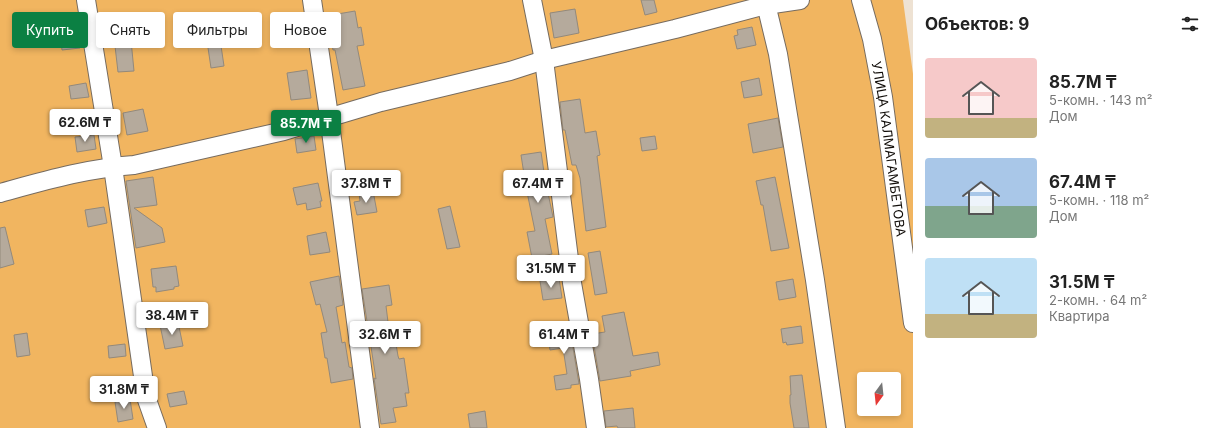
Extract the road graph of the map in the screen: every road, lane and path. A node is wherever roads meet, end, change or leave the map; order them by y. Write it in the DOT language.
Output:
graph roads {
  1 [pos="86,0"];
  2 [pos="312,0"];
  3 [pos="532,0"];
  4 [pos="800,0"];
  5 [pos="861,0"];
  6 [pos="765,2"];
  7 [pos="544,60"];
  8 [pos="329,116"];
  9 [pos="113,167"];
  10 [pos="0,193"];
  11 [pos="913,323"];
  12 [pos="157,428"];
  13 [pos="370,428"];
  14 [pos="596,428"];
  15 [pos="836,428"];
  1 -- 9 [label="street"];
  2 -- 8 [label="street"];
  3 -- 7 [label="street"];
  4 -- 6 [label="street"];
  5 -- 11 [label="street, УЛИЦА КАЛМАГАМБЕТОВА"];
  6 -- 7 [label="street"];
  6 -- 15 [label="street"];
  7 -- 8 [label="street"];
  7 -- 14 [label="street"];
  8 -- 9 [label="street"];
  8 -- 13 [label="street"];
  9 -- 10 [label="street"];
  9 -- 12 [label="street"];
}
